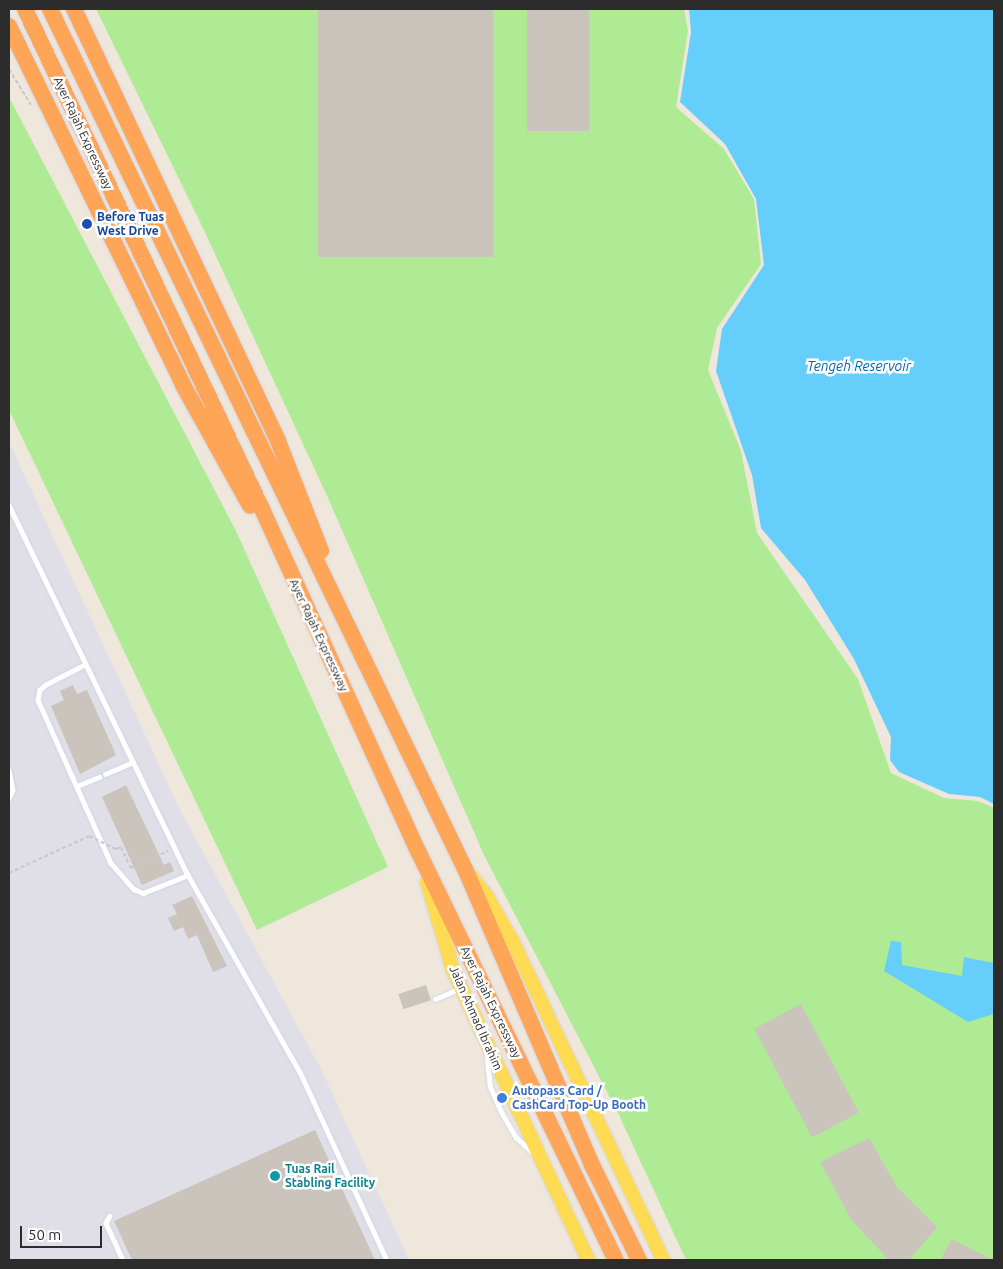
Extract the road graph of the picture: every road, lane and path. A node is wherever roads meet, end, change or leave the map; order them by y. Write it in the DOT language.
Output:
graph roads {
  1 [pos="25,9"];
  2 [pos="50,9"];
  3 [pos="74,9"];
  4 [pos="9,26"];
  5 [pos="9,505"];
  6 [pos="272,532"];
  7 [pos="85,665"];
  8 [pos="366,668"];
  9 [pos="133,762"];
  10 [pos="9,770"];
  11 [pos="106,774"];
  12 [pos="99,777"];
  13 [pos="77,786"];
  14 [pos="9,799"];
  15 [pos="175,848"];
  16 [pos="418,852"];
  17 [pos="466,871"];
  18 [pos="9,873"];
  19 [pos="188,875"];
  20 [pos="461,988"];
  21 [pos="435,999"];
  22 [pos="110,1216"];
  23 [pos="123,1260"];
  24 [pos="387,1260"];
  25 [pos="588,1260"];
  26 [pos="616,1260"];
  27 [pos="639,1260"];
  28 [pos="663,1260"];
  1 -- 6 [label="highway, Ayer Rajah Expressway"];
  2 -- 8 [label="highway, Ayer Rajah Expressway"];
  3 -- 8 [label="highway"];
  4 -- 6 [label="highway"];
  5 -- 7 [label="lane"];
  6 -- 16 [label="highway, Ayer Rajah Expressway"];
  7 -- 9 [label="lane"];
  7 -- 13 [label="lane"];
  8 -- 17 [label="highway, Ayer Rajah Expressway"];
  9 -- 11 [label="lane"];
  9 -- 15 [label="lane"];
  10 -- 14 [label="lane"];
  12 -- 13 [label="lane"];
  13 -- 19 [label="lane"];
  15 -- 18 [label="path, bridge"];
  15 -- 19 [label="lane"];
  16 -- 20 [label="main road, Jalan Ahmad Ibrahim"];
  16 -- 26 [label="highway, Ayer Rajah Expressway"];
  17 -- 27 [label="highway, Ayer Rajah Expressway"];
  17 -- 28 [label="main road"];
  19 -- 24 [label="lane"];
  20 -- 21 [label="lane"];
  20 -- 25 [label="main road, Jalan Ahmad Ibrahim"];
  22 -- 23 [label="lane"];
}
